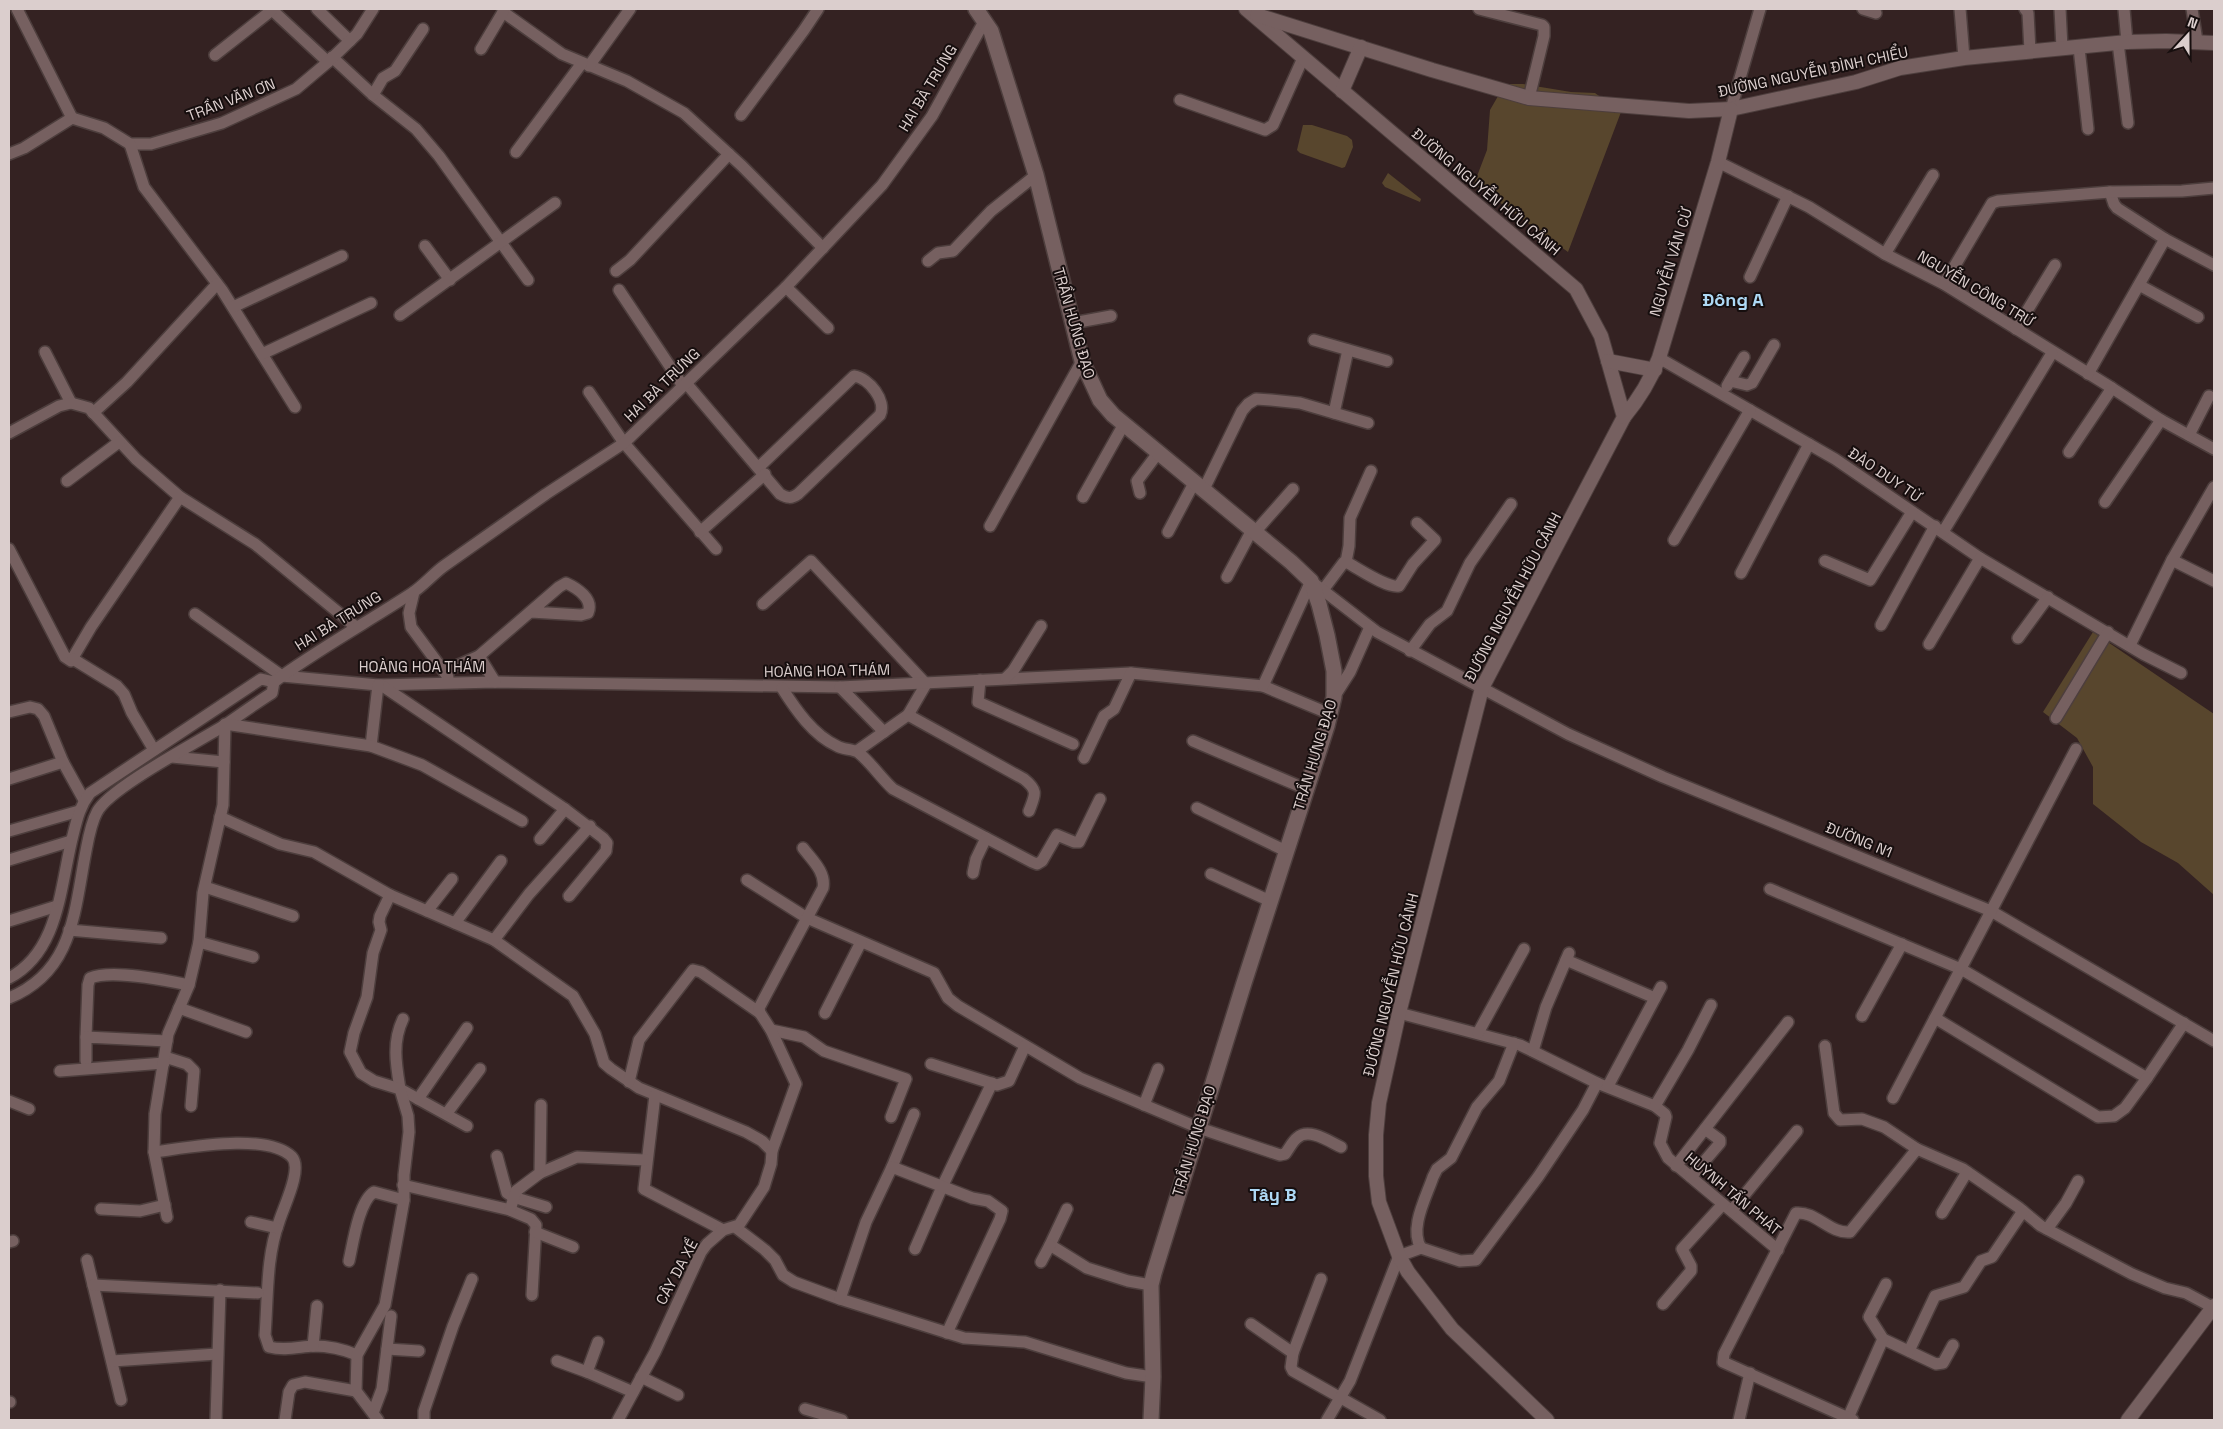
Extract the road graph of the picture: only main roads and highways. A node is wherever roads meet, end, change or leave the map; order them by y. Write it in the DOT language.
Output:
graph roads {
  1 [pos="980,15"];
  2 [pos="1151,1420"];
  1 -- 2 [label="main road, TRẦN HƯNG ĐẠO"];
}
